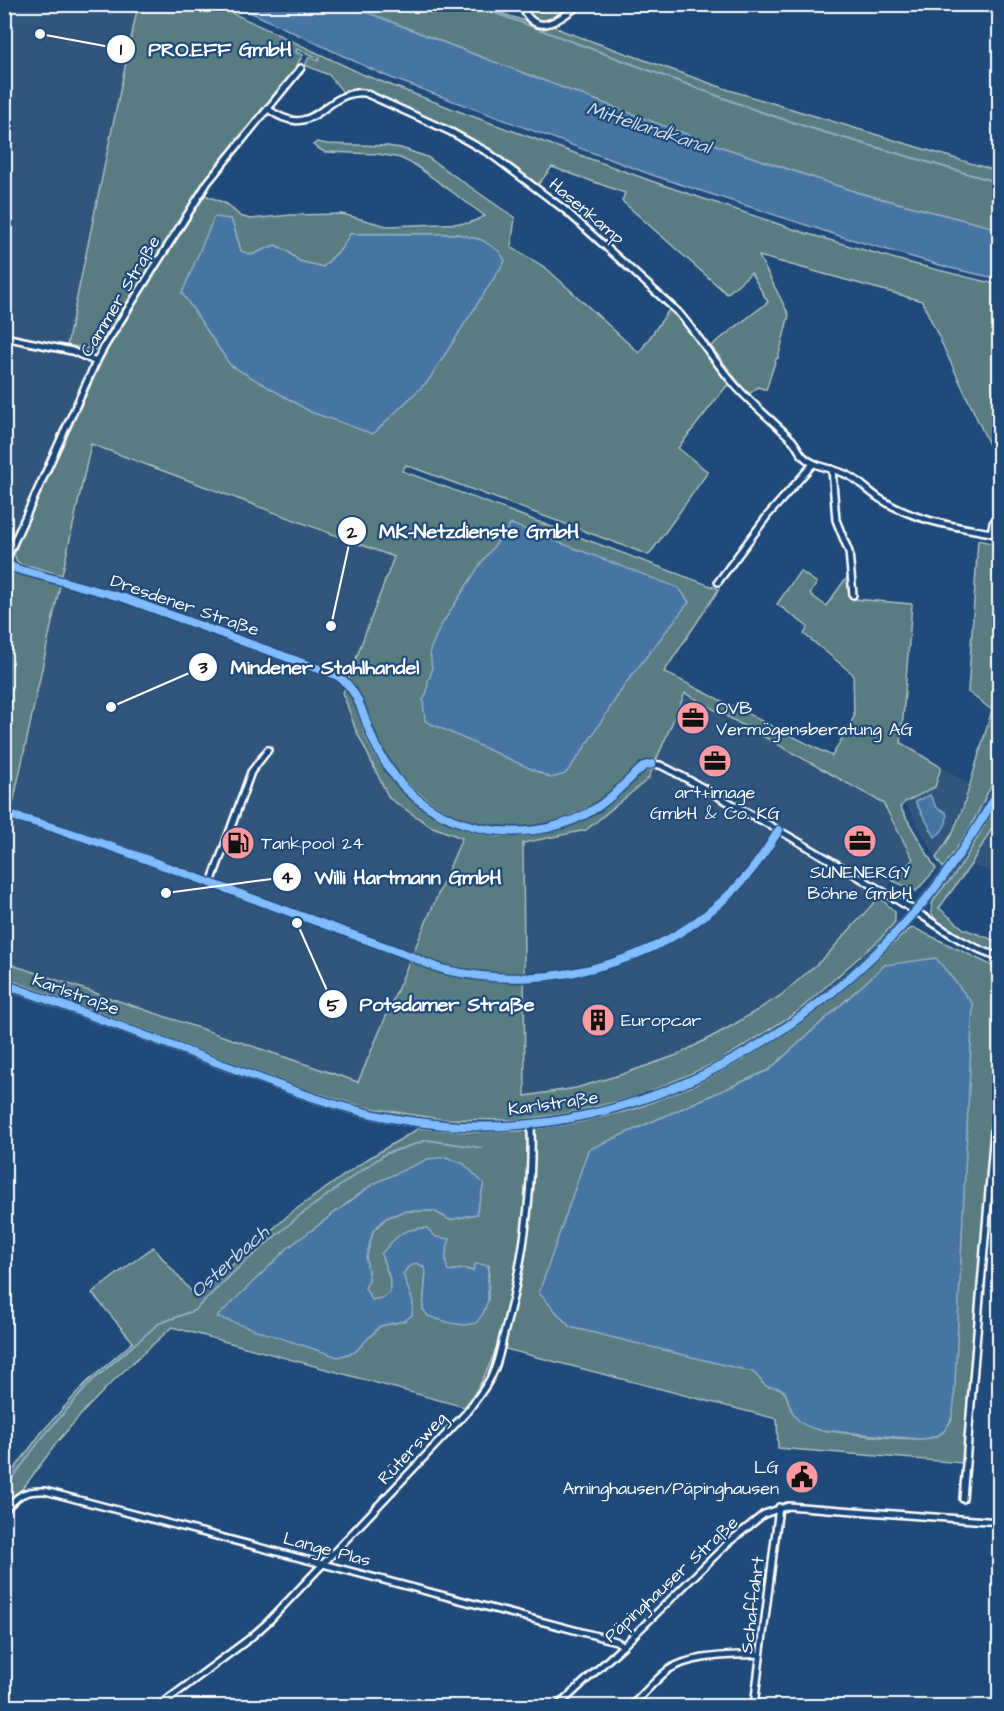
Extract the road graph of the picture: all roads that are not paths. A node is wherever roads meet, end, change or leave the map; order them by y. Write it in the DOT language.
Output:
graph roads {
  1 [pos="521,4"];
  2 [pos="581,4"];
  3 [pos="301,68"];
  4 [pos="268,109"];
  5 [pos="4,337"];
  6 [pos="96,362"];
  7 [pos="813,464"];
  8 [pos="832,469"];
  9 [pos="999,515"];
  10 [pos="991,533"];
  11 [pos="999,536"];
  12 [pos="5,564"];
  13 [pos="718,582"];
  14 [pos="853,595"];
  15 [pos="268,750"];
  16 [pos="999,789"];
  17 [pos="4,814"];
  18 [pos="779,830"];
  19 [pos="211,884"];
  20 [pos="916,911"];
  21 [pos="999,957"];
  22 [pos="4,984"];
  23 [pos="999,1060"];
  24 [pos="531,1124"];
  25 [pos="963,1499"];
  26 [pos="779,1507"];
  27 [pos="4,1511"];
  28 [pos="999,1522"];
  29 [pos="324,1563"];
  30 [pos="623,1646"];
  31 [pos="760,1654"];
  32 [pos="563,1701"];
  33 [pos="159,1707"];
  34 [pos="558,1707"];
  35 [pos="568,1707"];
  36 [pos="631,1707"];
  37 [pos="754,1707"];
  1 -- 2 [label="street"];
  3 -- 4 [label="street, Cammer Straße"];
  4 -- 6 [label="street, Cammer Straße"];
  4 -- 7 [label="street, Hasenkamp"];
  5 -- 6 [label="street"];
  6 -- 12 [label="street, Cammer Straße"];
  7 -- 8 [label="street"];
  7 -- 13 [label="street"];
  8 -- 10 [label="street"];
  8 -- 14 [label="street"];
  9 -- 10 [label="street"];
  10 -- 11 [label="street"];
  12 -- 18 [label="street, Dresdener Straße"];
  15 -- 19 [label="street"];
  16 -- 20 [label="street, Karlstraße"];
  17 -- 19 [label="street"];
  18 -- 19 [label="street"];
  18 -- 20 [label="street"];
  20 -- 21 [label="street"];
  20 -- 24 [label="street, Karlstraße"];
  22 -- 24 [label="street, Karlstraße"];
  23 -- 25 [label="street"];
  24 -- 29 [label="street, Rütersweg"];
  26 -- 28 [label="street"];
  26 -- 30 [label="street, Päpinghauser Straße"];
  26 -- 31 [label="street, Schaffahrt"];
  27 -- 29 [label="street, Lange Plas"];
  29 -- 30 [label="street, Lange Plas"];
  29 -- 33 [label="street, Rütersweg"];
  30 -- 32 [label="street, Päpinghauser Straße"];
  31 -- 36 [label="street"];
  31 -- 37 [label="street, Schaffahrt"];
  32 -- 34 [label="street, Päpinghauser Straße"];
  32 -- 35 [label="street"];
}
